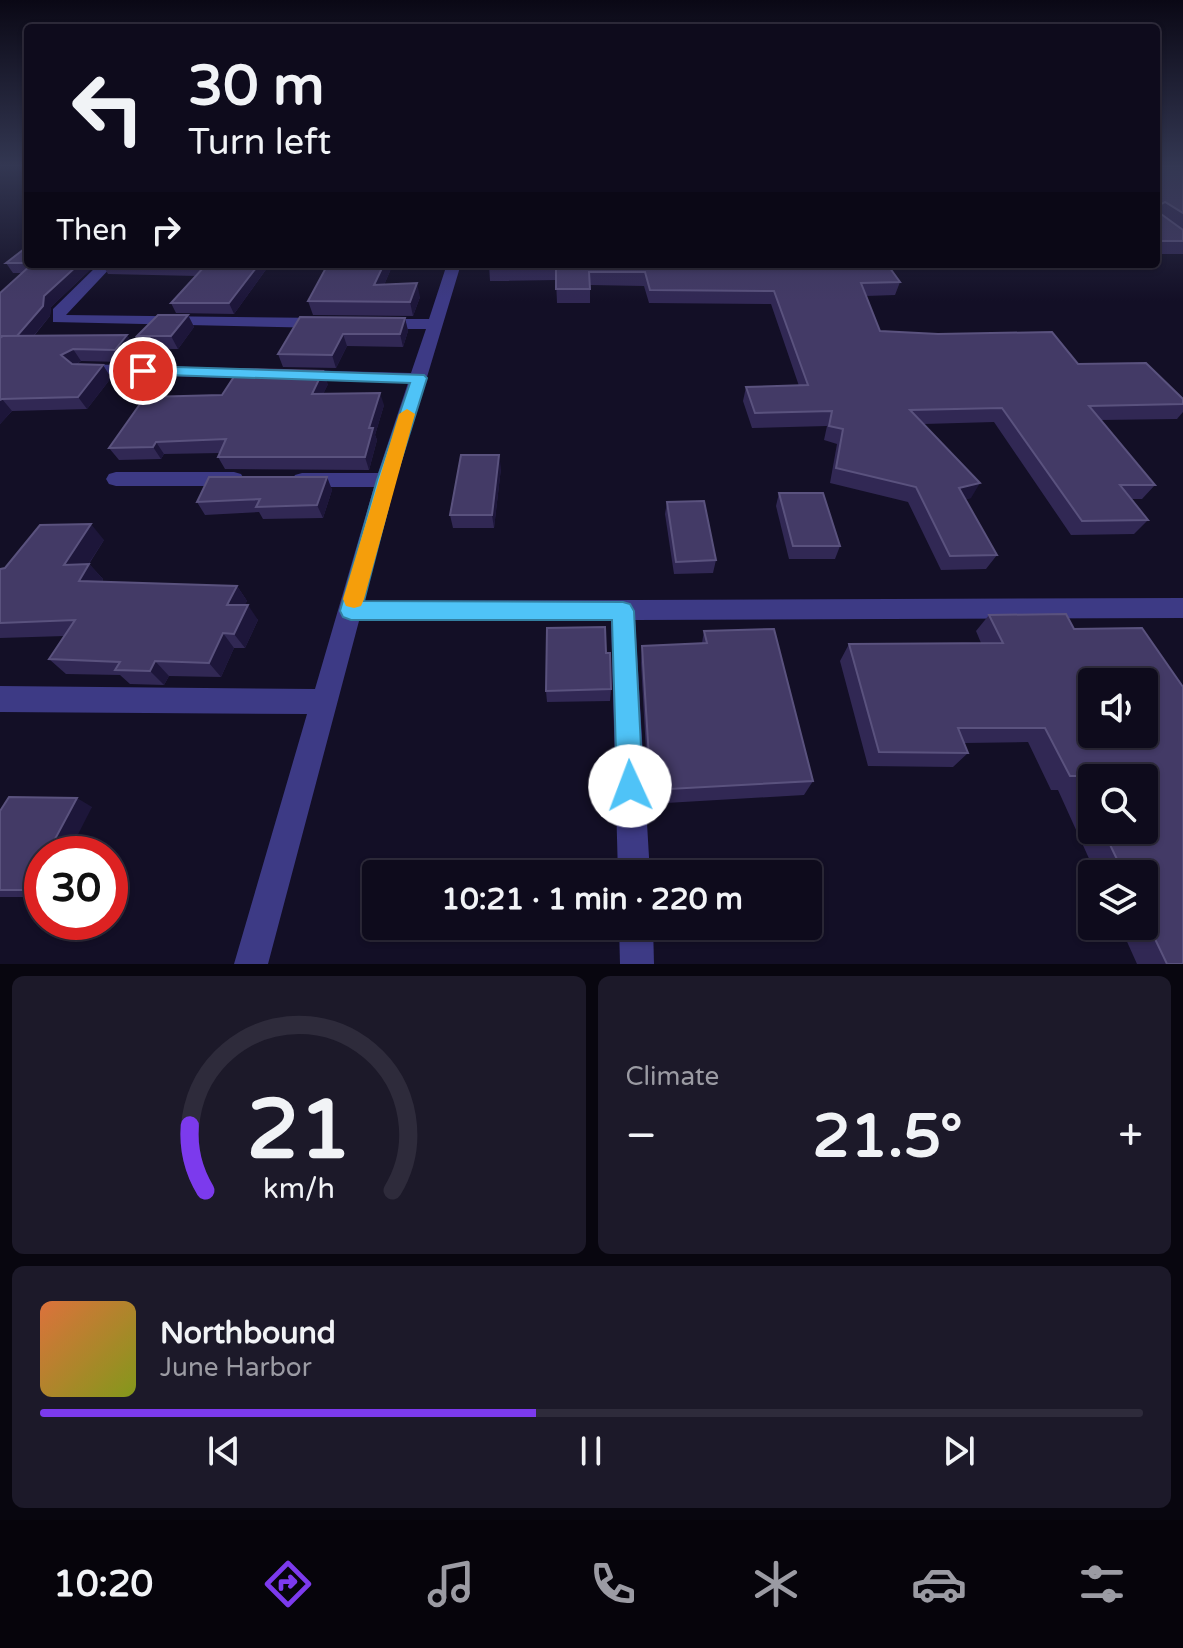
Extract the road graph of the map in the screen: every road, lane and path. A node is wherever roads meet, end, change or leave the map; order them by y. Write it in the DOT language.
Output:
graph roads {
  1 [pos="103,268"];
  2 [pos="453,268"];
  3 [pos="436,324"];
  4 [pos="81,369"];
  5 [pos="419,378"];
  6 [pos="116,479"];
  7 [pos="386,480"];
  8 [pos="1183,608"];
  9 [pos="351,611"];
  10 [pos="623,611"];
  11 [pos="0,699"];
  12 [pos="325,702"];
  13 [pos="633,860"];
  14 [pos="636,940"];
  15 [pos="251,964"];
  16 [pos="637,964"];
  1 -- 3 [label="street"];
  2 -- 3 [label="street"];
  3 -- 5 [label="street"];
  4 -- 5 [label="street"];
  5 -- 7 [label="street"];
  6 -- 7 [label="street"];
  7 -- 9 [label="street"];
  8 -- 10 [label="street"];
  9 -- 10 [label="street"];
  9 -- 12 [label="street"];
  10 -- 13 [label="street"];
  11 -- 12 [label="street"];
  12 -- 15 [label="street"];
  14 -- 16 [label="street"];
}
